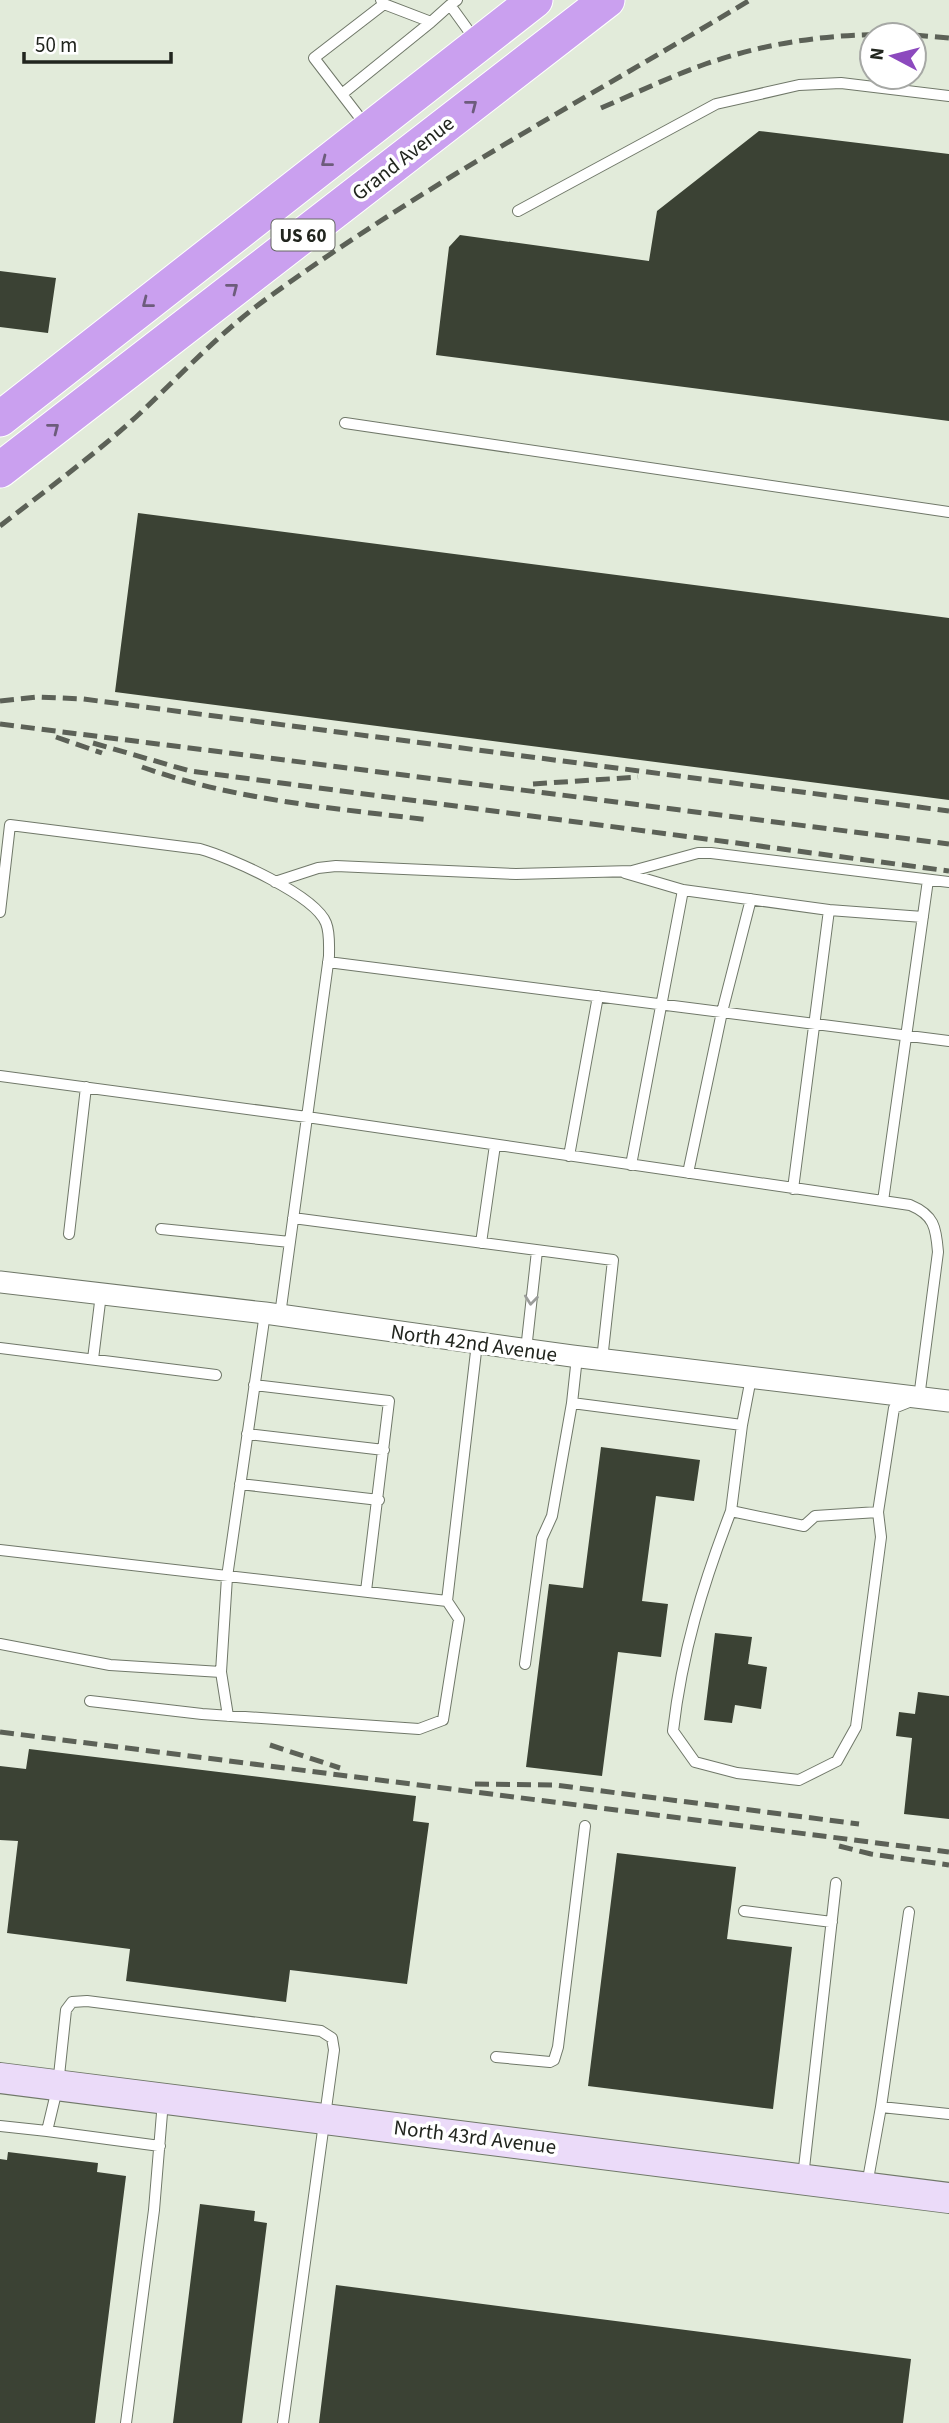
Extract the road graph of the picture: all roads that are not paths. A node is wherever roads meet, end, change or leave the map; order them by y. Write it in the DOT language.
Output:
graph roads {
  1 [pos="535,0"];
  2 [pos="607,0"];
  3 [pos="383,2"];
  4 [pos="453,3"];
  5 [pos="431,22"];
  6 [pos="478,44"];
  7 [pos="342,94"];
  8 [pos="949,96"];
  9 [pos="369,129"];
  10 [pos="518,211"];
  11 [pos="0,419"];
  12 [pos="345,423"];
  13 [pos="0,470"];
  14 [pos="949,512"];
  15 [pos="5,825"];
  16 [pos="620,871"];
  17 [pos="928,880"];
  18 [pos="275,882"];
  19 [pos="949,883"];
  20 [pos="683,890"];
  21 [pos="751,899"];
  22 [pos="829,910"];
  23 [pos="0,912"];
  24 [pos="923,917"];
  25 [pos="328,962"];
  26 [pos="598,996"];
  27 [pos="661,1004"];
  28 [pos="722,1012"];
  29 [pos="814,1024"];
  30 [pos="906,1035"];
  31 [pos="949,1041"];
  32 [pos="0,1076"];
  33 [pos="86,1087"];
  34 [pos="307,1117"];
  35 [pos="495,1145"];
  36 [pos="569,1156"];
  37 [pos="631,1165"];
  38 [pos="688,1173"];
  39 [pos="793,1189"];
  40 [pos="883,1201"];
  41 [pos="293,1218"];
  42 [pos="161,1229"];
  43 [pos="69,1234"];
  44 [pos="290,1242"];
  45 [pos="481,1243"];
  46 [pos="537,1251"];
  47 [pos="0,1282"];
  48 [pos="101,1294"];
  49 [pos="272,1314"];
  50 [pos="477,1343"];
  51 [pos="0,1348"];
  52 [pos="526,1350"];
  53 [pos="577,1357"];
  54 [pos="93,1359"];
  55 [pos="602,1360"];
  56 [pos="216,1375"];
  57 [pos="751,1378"];
  58 [pos="254,1385"];
  59 [pos="919,1398"];
  60 [pos="949,1401"];
  61 [pos="572,1403"];
  62 [pos="742,1425"];
  63 [pos="247,1434"];
  64 [pos="384,1450"];
  65 [pos="240,1484"];
  66 [pos="379,1500"];
  67 [pos="731,1511"];
  68 [pos="878,1512"];
  69 [pos="0,1550"];
  70 [pos="227,1577"];
  71 [pos="366,1591"];
  72 [pos="447,1601"];
  73 [pos="0,1644"];
  74 [pos="525,1664"];
  75 [pos="220,1672"];
  76 [pos="90,1701"];
  77 [pos="228,1716"];
  78 [pos="585,1826"];
  79 [pos="836,1883"];
  80 [pos="744,1911"];
  81 [pos="909,1912"];
  82 [pos="832,1922"];
  83 [pos="496,2057"];
  84 [pos="0,2078"];
  85 [pos="58,2085"];
  86 [pos="164,2099"];
  87 [pos="881,2107"];
  88 [pos="949,2115"];
  89 [pos="323,2118"];
  90 [pos="0,2126"];
  91 [pos="47,2131"];
  92 [pos="160,2146"];
  93 [pos="803,2180"];
  94 [pos="866,2188"];
  95 [pos="949,2198"];
  96 [pos="126,2423"];
  97 [pos="283,2423"];
  1 -- 6 [label="highway, Grand Avenue / US 60"];
  13 -- 2 [label="highway, Grand Avenue / US 60, one-way"];
  3 -- 5 [label="lane"];
  3 -- 7 [label="lane"];
  4 -- 5 [label="lane"];
  4 -- 6 [label="lane"];
  5 -- 7 [label="lane"];
  6 -- 9 [label="highway, Grand Avenue / US 60"];
  7 -- 9 [label="lane"];
  8 -- 10 [label="lane"];
  9 -- 11 [label="highway, Grand Avenue / US 60, one-way"];
  12 -- 14 [label="lane"];
  15 -- 18 [label="lane"];
  15 -- 23 [label="lane"];
  16 -- 17 [label="lane"];
  16 -- 18 [label="lane"];
  16 -- 20 [label="lane"];
  17 -- 19 [label="lane"];
  17 -- 24 [label="lane"];
  18 -- 25 [label="lane"];
  20 -- 21 [label="lane"];
  20 -- 27 [label="lane"];
  21 -- 22 [label="lane"];
  21 -- 28 [label="lane"];
  22 -- 24 [label="lane"];
  22 -- 29 [label="lane"];
  24 -- 30 [label="lane"];
  25 -- 26 [label="lane"];
  25 -- 34 [label="lane"];
  26 -- 27 [label="lane"];
  26 -- 36 [label="lane"];
  27 -- 28 [label="lane"];
  27 -- 37 [label="lane"];
  28 -- 29 [label="lane"];
  28 -- 38 [label="lane"];
  29 -- 30 [label="lane"];
  29 -- 39 [label="lane"];
  30 -- 31 [label="lane"];
  30 -- 40 [label="lane"];
  32 -- 33 [label="lane"];
  33 -- 34 [label="lane"];
  33 -- 43 [label="lane"];
  34 -- 35 [label="lane"];
  34 -- 41 [label="lane"];
  35 -- 36 [label="lane"];
  35 -- 45 [label="lane"];
  36 -- 37 [label="lane"];
  37 -- 38 [label="lane"];
  38 -- 39 [label="lane"];
  39 -- 40 [label="lane"];
  40 -- 59 [label="lane"];
  41 -- 44 [label="lane"];
  41 -- 45 [label="lane"];
  42 -- 44 [label="lane"];
  44 -- 49 [label="lane"];
  45 -- 46 [label="lane"];
  46 -- 52 [label="lane, one-way"];
  46 -- 55 [label="lane"];
  47 -- 48 [label="street, North 42nd Avenue"];
  48 -- 49 [label="street, North 42nd Avenue"];
  48 -- 54 [label="lane"];
  49 -- 50 [label="street, North 42nd Avenue"];
  49 -- 58 [label="lane"];
  50 -- 52 [label="street, North 42nd Avenue"];
  50 -- 72 [label="lane"];
  51 -- 54 [label="lane"];
  52 -- 53 [label="street, North 42nd Avenue"];
  53 -- 55 [label="street, North 42nd Avenue"];
  53 -- 61 [label="lane"];
  54 -- 56 [label="lane"];
  55 -- 57 [label="street, North 42nd Avenue"];
  57 -- 59 [label="street, North 42nd Avenue"];
  57 -- 62 [label="lane"];
  58 -- 63 [label="lane"];
  58 -- 64 [label="lane"];
  59 -- 60 [label="street, North 42nd Avenue"];
  59 -- 68 [label="lane"];
  61 -- 62 [label="lane"];
  61 -- 74 [label="lane"];
  62 -- 67 [label="lane"];
  63 -- 64 [label="lane"];
  63 -- 65 [label="lane"];
  64 -- 66 [label="lane"];
  65 -- 66 [label="lane"];
  65 -- 70 [label="lane"];
  66 -- 71 [label="lane"];
  67 -- 68 [label="lane"];
  67 -- 68 [label="lane"];
  69 -- 70 [label="lane"];
  70 -- 71 [label="lane"];
  70 -- 75 [label="lane"];
  71 -- 72 [label="lane"];
  72 -- 77 [label="lane"];
  73 -- 75 [label="lane"];
  75 -- 77 [label="lane"];
  76 -- 77 [label="lane"];
  78 -- 83 [label="lane"];
  79 -- 82 [label="lane"];
  80 -- 82 [label="lane"];
  81 -- 87 [label="lane"];
  82 -- 93 [label="lane"];
  84 -- 85 [label="main road, North 43rd Avenue"];
  85 -- 86 [label="main road, North 43rd Avenue"];
  85 -- 89 [label="lane"];
  85 -- 91 [label="lane"];
  86 -- 89 [label="main road, North 43rd Avenue"];
  86 -- 92 [label="lane"];
  87 -- 88 [label="lane"];
  87 -- 94 [label="lane"];
  89 -- 93 [label="main road, North 43rd Avenue"];
  89 -- 97 [label="lane"];
  90 -- 91 [label="lane"];
  91 -- 92 [label="lane"];
  92 -- 96 [label="lane"];
  93 -- 94 [label="main road, North 43rd Avenue"];
  94 -- 95 [label="main road, North 43rd Avenue"];
}
